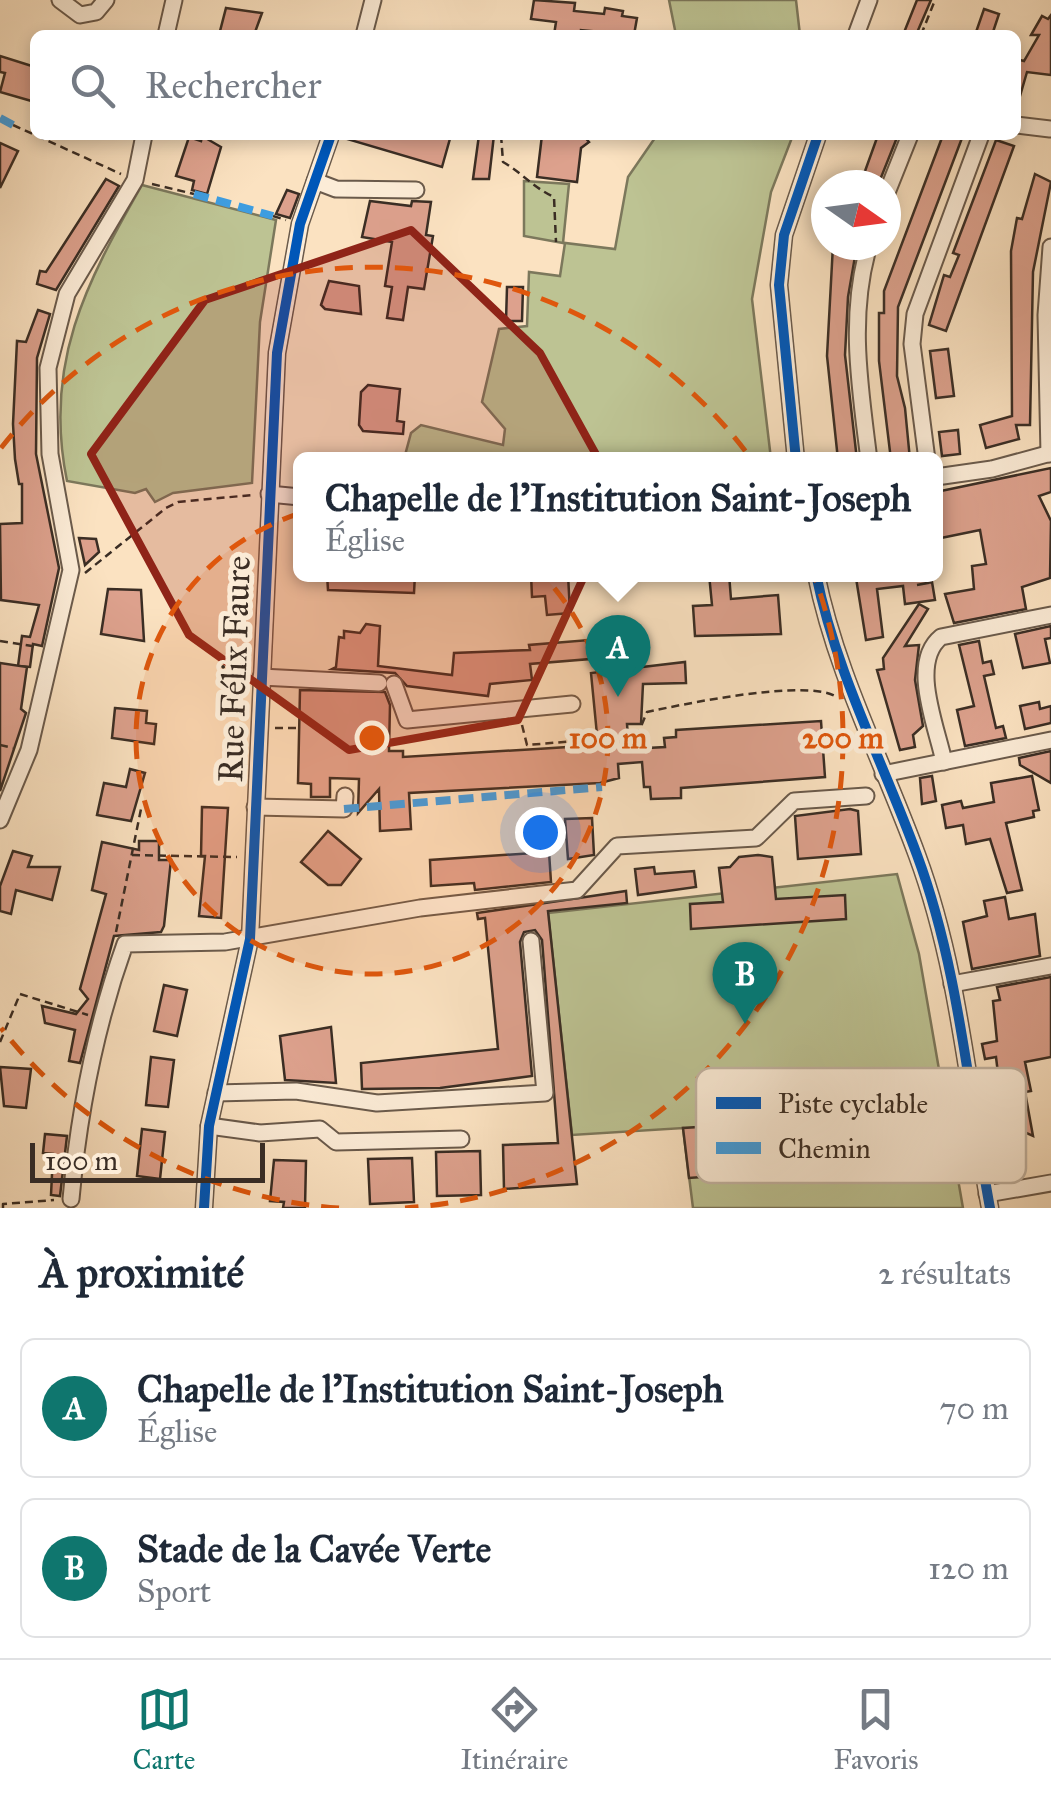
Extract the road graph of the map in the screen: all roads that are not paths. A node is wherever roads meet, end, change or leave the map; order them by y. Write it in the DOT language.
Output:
graph roads {
  1 [pos="60,0"];
  2 [pos="106,0"];
  3 [pos="174,0"];
  4 [pos="372,0"];
  5 [pos="869,0"];
  6 [pos="167,30"];
  7 [pos="365,30"];
  8 [pos="858,30"];
  9 [pos="1021,125"];
  10 [pos="1050,128"];
  11 [pos="143,140"];
  12 [pos="329,140"];
  13 [pos="816,140"];
  14 [pos="908,140"];
  15 [pos="979,140"];
  16 [pos="896,170"];
  17 [pos="315,181"];
  18 [pos="416,190"];
  19 [pos="1051,247"];
  20 [pos="866,260"];
  21 [pos="795,452"];
  22 [pos="868,452"];
  23 [pos="926,452"];
  24 [pos="1050,453"];
  25 [pos="943,476"];
  26 [pos="269,494"];
  27 [pos="293,496"];
  28 [pos="818,582"];
  29 [pos="1051,614"];
  30 [pos="261,677"];
  31 [pos="572,704"];
  32 [pos="1051,740"];
  33 [pos="944,762"];
  34 [pos="883,774"];
  35 [pos="344,796"];
  36 [pos="866,796"];
  37 [pos="256,807"];
  38 [pos="0,820"];
  39 [pos="250,939"];
  40 [pos="532,941"];
  41 [pos="1051,966"];
  42 [pos="952,984"];
  43 [pos="966,1068"];
  44 [pos="216,1093"];
  45 [pos="209,1126"];
  46 [pos="461,1139"];
  47 [pos="1051,1182"];
  48 [pos="71,1198"];
  49 [pos="988,1201"];
  50 [pos="204,1208"];
  1 -- 2 [label="street"];
  3 -- 6 [label="street"];
  4 -- 7 [label="street"];
  5 -- 8 [label="street"];
  9 -- 10 [label="street"];
  11 -- 38 [label="street"];
  12 -- 17 [label="street, Rue Félix Faure"];
  13 -- 21 [label="street"];
  14 -- 16 [label="street"];
  15 -- 23 [label="street"];
  17 -- 18 [label="street"];
  17 -- 26 [label="street, Rue Félix Faure"];
  19 -- 24 [label="street"];
  20 -- 22 [label="street"];
  24 -- 25 [label="street"];
  26 -- 27 [label="street"];
  26 -- 30 [label="street, Rue Félix Faure"];
  28 -- 34 [label="street"];
  29 -- 33 [label="street"];
  30 -- 31 [label="street"];
  30 -- 37 [label="street, Rue Félix Faure"];
  32 -- 33 [label="street"];
  33 -- 34 [label="street"];
  34 -- 42 [label="street"];
  35 -- 37 [label="street"];
  36 -- 39 [label="street"];
  37 -- 39 [label="street, Rue Félix Faure"];
  39 -- 44 [label="street, Rue Félix Faure"];
  39 -- 48 [label="street"];
  40 -- 44 [label="street"];
  41 -- 42 [label="street"];
  42 -- 43 [label="street"];
  44 -- 45 [label="street, Rue Félix Faure"];
  45 -- 46 [label="street"];
  45 -- 50 [label="street, Rue Félix Faure"];
  47 -- 49 [label="street"];
}
